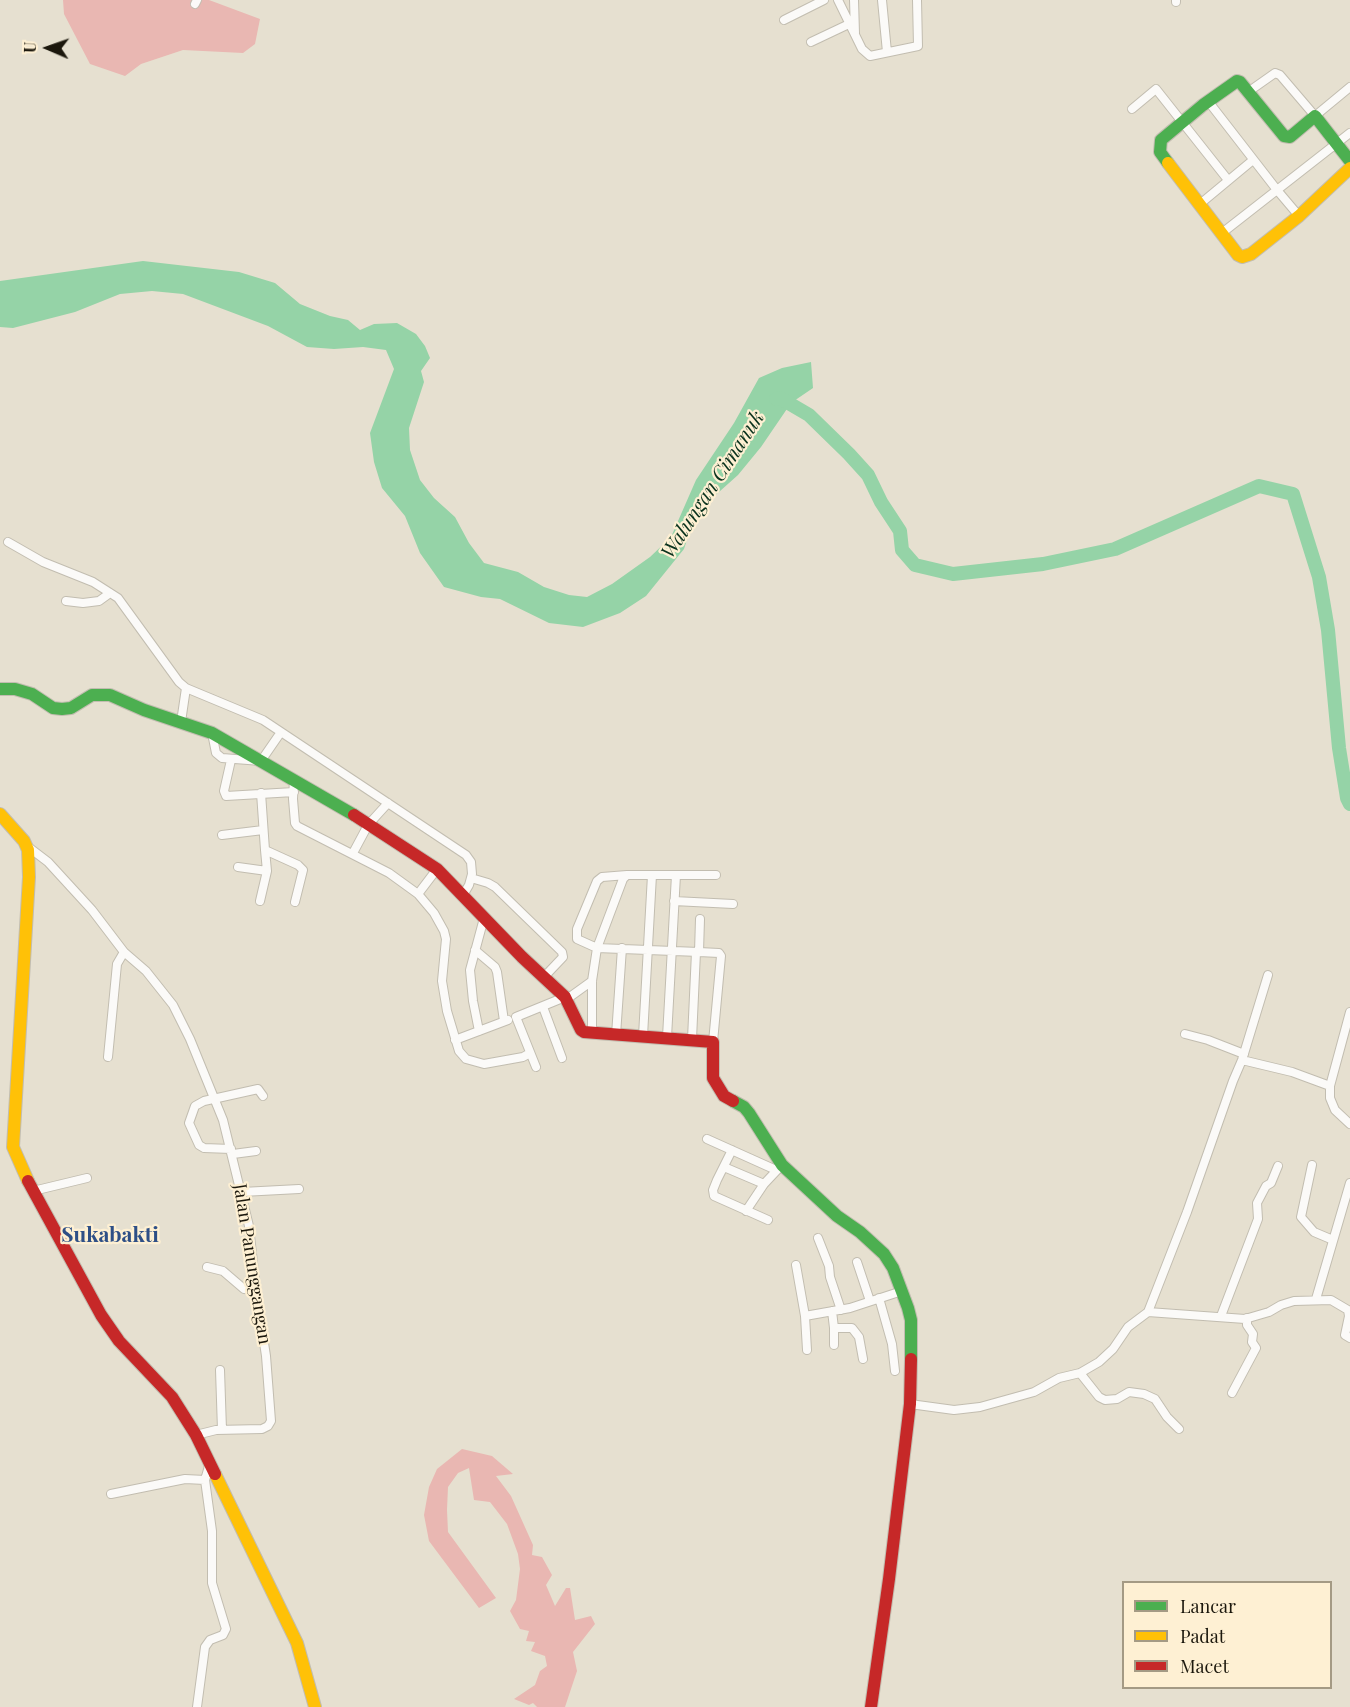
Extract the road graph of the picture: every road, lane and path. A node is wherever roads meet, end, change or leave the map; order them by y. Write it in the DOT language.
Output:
graph roads {
  1 [pos="824,0"];
  2 [pos="838,0"];
  3 [pos="854,0"];
  4 [pos="882,0"];
  5 [pos="917,0"];
  6 [pos="806,4"];
  7 [pos="783,20"];
  8 [pos="849,24"];
  9 [pos="855,36"];
  10 [pos="811,42"];
  11 [pos="887,52"];
  12 [pos="1350,87"];
  13 [pos="1248,92"];
  14 [pos="1208,101"];
  15 [pos="1132,109"];
  16 [pos="1315,116"];
  17 [pos="1183,122"];
  18 [pos="1350,133"];
  19 [pos="1336,144"];
  20 [pos="1253,160"];
  21 [pos="1350,161"];
  22 [pos="1350,168"];
  23 [pos="1228,180"];
  24 [pos="1277,190"];
  25 [pos="1200,204"];
  26 [pos="1299,216"];
  27 [pos="1222,233"];
  28 [pos="8,542"];
  29 [pos="110,593"];
  30 [pos="66,601"];
  31 [pos="0,688"];
  32 [pos="186,688"];
  33 [pos="181,722"];
  34 [pos="281,732"];
  35 [pos="213,733"];
  36 [pos="231,760"];
  37 [pos="261,761"];
  38 [pos="294,786"];
  39 [pos="261,794"];
  40 [pos="388,803"];
  41 [pos="0,814"];
  42 [pos="368,825"];
  43 [pos="264,830"];
  44 [pos="222,835"];
  45 [pos="27,846"];
  46 [pos="265,850"];
  47 [pos="353,853"];
  48 [pos="238,867"];
  49 [pos="436,869"];
  50 [pos="267,871"];
  51 [pos="627,875"];
  52 [pos="652,875"];
  53 [pos="676,875"];
  54 [pos="716,875"];
  55 [pos="471,878"];
  56 [pos="418,894"];
  57 [pos="462,897"];
  58 [pos="260,901"];
  59 [pos="674,901"];
  60 [pos="295,902"];
  61 [pos="734,904"];
  62 [pos="484,918"];
  63 [pos="700,919"];
  64 [pos="597,948"];
  65 [pos="622,948"];
  66 [pos="475,950"];
  67 [pos="646,950"];
  68 [pos="671,951"];
  69 [pos="124,952"];
  70 [pos="698,952"];
  71 [pos="1268,975"];
  72 [pos="544,977"];
  73 [pos="592,981"];
  74 [pos="566,998"];
  75 [pos="543,1007"];
  76 [pos="1350,1012"];
  77 [pos="516,1017"];
  78 [pos="504,1022"];
  79 [pos="480,1030"];
  80 [pos="592,1034"];
  81 [pos="1185,1034"];
  82 [pos="616,1035"];
  83 [pos="643,1036"];
  84 [pos="667,1037"];
  85 [pos="692,1038"];
  86 [pos="455,1040"];
  87 [pos="712,1042"];
  88 [pos="530,1053"];
  89 [pos="108,1057"];
  90 [pos="1243,1057"];
  91 [pos="562,1058"];
  92 [pos="536,1067"];
  93 [pos="1330,1086"];
  94 [pos="263,1096"];
  95 [pos="216,1099"];
  96 [pos="1350,1124"];
  97 [pos="707,1139"];
  98 [pos="732,1150"];
  99 [pos="232,1151"];
  100 [pos="256,1151"];
  101 [pos="1312,1165"];
  102 [pos="1278,1166"];
  103 [pos="724,1167"];
  104 [pos="779,1168"];
  105 [pos="87,1178"];
  106 [pos="1350,1183"];
  107 [pos="764,1184"];
  108 [pos="298,1189"];
  109 [pos="33,1191"];
  110 [pos="242,1192"];
  111 [pos="746,1211"];
  112 [pos="768,1220"];
  113 [pos="818,1238"];
  114 [pos="1333,1240"];
  115 [pos="857,1262"];
  116 [pos="796,1265"];
  117 [pos="207,1267"];
  118 [pos="256,1290"];
  119 [pos="902,1291"];
  120 [pos="874,1299"];
  121 [pos="1316,1299"];
  122 [pos="836,1311"];
  123 [pos="1148,1312"];
  124 [pos="805,1316"];
  125 [pos="1221,1316"];
  126 [pos="1247,1318"];
  127 [pos="834,1328"];
  128 [pos="1350,1338"];
  129 [pos="834,1345"];
  130 [pos="807,1350"];
  131 [pos="863,1359"];
  132 [pos="220,1370"];
  133 [pos="895,1371"];
  134 [pos="1080,1373"];
  135 [pos="1232,1393"];
  136 [pos="910,1404"];
  137 [pos="1179,1429"];
  138 [pos="222,1430"];
  139 [pos="196,1435"];
  140 [pos="210,1463"];
  141 [pos="205,1480"];
  142 [pos="111,1494"];
  143 [pos="197,1707"];
  144 [pos="315,1707"];
  145 [pos="871,1707"];
  1 -- 6 [label="street"];
  2 -- 8 [label="street"];
  3 -- 9 [label="street"];
  4 -- 11 [label="street"];
  5 -- 11 [label="street"];
  6 -- 7 [label="street"];
  8 -- 9 [label="street"];
  8 -- 10 [label="street"];
  9 -- 11 [label="street"];
  12 -- 16 [label="street"];
  13 -- 14 [label="street"];
  13 -- 16 [label="street"];
  13 -- 16 [label="street"];
  14 -- 17 [label="street"];
  14 -- 20 [label="street"];
  15 -- 17 [label="street"];
  16 -- 19 [label="street"];
  17 -- 23 [label="street"];
  17 -- 25 [label="street"];
  18 -- 19 [label="street"];
  19 -- 21 [label="street"];
  19 -- 24 [label="street"];
  20 -- 23 [label="street"];
  20 -- 24 [label="street"];
  22 -- 26 [label="street"];
  23 -- 25 [label="street"];
  24 -- 26 [label="street"];
  24 -- 27 [label="street"];
  25 -- 27 [label="street"];
  26 -- 27 [label="street"];
  28 -- 29 [label="street"];
  29 -- 30 [label="street"];
  29 -- 32 [label="street"];
  31 -- 33 [label="street"];
  32 -- 33 [label="street"];
  32 -- 34 [label="street"];
  33 -- 35 [label="street"];
  34 -- 37 [label="street"];
  34 -- 40 [label="street"];
  35 -- 36 [label="street"];
  35 -- 37 [label="street"];
  36 -- 37 [label="street"];
  36 -- 39 [label="street"];
  37 -- 38 [label="street"];
  38 -- 39 [label="street"];
  38 -- 42 [label="street"];
  38 -- 47 [label="street"];
  39 -- 43 [label="street"];
  40 -- 42 [label="street"];
  40 -- 55 [label="street"];
  41 -- 45 [label="street"];
  42 -- 47 [label="street"];
  42 -- 49 [label="street"];
  43 -- 44 [label="street"];
  43 -- 46 [label="street"];
  45 -- 69 [label="street, Jalan Panunggangan"];
  45 -- 109 [label="street"];
  46 -- 50 [label="street"];
  46 -- 60 [label="street"];
  47 -- 56 [label="street"];
  48 -- 50 [label="street"];
  49 -- 56 [label="street"];
  49 -- 57 [label="street"];
  50 -- 58 [label="street"];
  51 -- 52 [label="street"];
  51 -- 64 [label="street"];
  51 -- 64 [label="street"];
  52 -- 53 [label="street"];
  52 -- 67 [label="street"];
  53 -- 54 [label="street"];
  53 -- 59 [label="street"];
  55 -- 57 [label="street"];
  55 -- 72 [label="street"];
  56 -- 86 [label="street"];
  57 -- 62 [label="street"];
  59 -- 61 [label="street"];
  59 -- 68 [label="street"];
  62 -- 66 [label="street"];
  62 -- 72 [label="street"];
  63 -- 70 [label="street"];
  64 -- 65 [label="street"];
  64 -- 73 [label="street"];
  65 -- 67 [label="street"];
  65 -- 82 [label="street"];
  66 -- 78 [label="street"];
  66 -- 79 [label="street"];
  67 -- 68 [label="street"];
  67 -- 83 [label="street"];
  68 -- 70 [label="street"];
  68 -- 84 [label="street"];
  69 -- 89 [label="street"];
  69 -- 95 [label="street, Jalan Panunggangan"];
  70 -- 85 [label="street"];
  70 -- 87 [label="street"];
  71 -- 90 [label="street"];
  72 -- 74 [label="street"];
  73 -- 74 [label="street"];
  73 -- 80 [label="street"];
  74 -- 75 [label="street"];
  74 -- 80 [label="street"];
  75 -- 77 [label="street"];
  75 -- 91 [label="street"];
  76 -- 93 [label="street"];
  77 -- 78 [label="street"];
  77 -- 88 [label="street"];
  78 -- 79 [label="street"];
  79 -- 86 [label="street"];
  80 -- 82 [label="street"];
  81 -- 90 [label="street"];
  82 -- 83 [label="street"];
  83 -- 84 [label="street"];
  84 -- 85 [label="street"];
  85 -- 87 [label="street"];
  86 -- 88 [label="street"];
  87 -- 104 [label="street"];
  88 -- 92 [label="street"];
  90 -- 93 [label="street"];
  90 -- 123 [label="street"];
  93 -- 96 [label="street"];
  94 -- 95 [label="street"];
  95 -- 99 [label="street, Jalan Panunggangan"];
  95 -- 99 [label="street"];
  97 -- 98 [label="street"];
  98 -- 103 [label="street"];
  98 -- 104 [label="street"];
  99 -- 100 [label="street"];
  99 -- 110 [label="street, Jalan Panunggangan"];
  101 -- 114 [label="street"];
  102 -- 125 [label="street"];
  103 -- 107 [label="street"];
  103 -- 111 [label="street"];
  104 -- 107 [label="street"];
  104 -- 119 [label="street"];
  105 -- 109 [label="street"];
  106 -- 114 [label="street"];
  107 -- 111 [label="street"];
  108 -- 110 [label="street"];
  109 -- 139 [label="street"];
  110 -- 118 [label="street, Jalan Panunggangan"];
  111 -- 112 [label="street"];
  113 -- 122 [label="street"];
  114 -- 121 [label="street"];
  115 -- 120 [label="street"];
  116 -- 124 [label="street"];
  117 -- 118 [label="street"];
  118 -- 138 [label="street, Jalan Panunggangan"];
  119 -- 120 [label="street"];
  119 -- 136 [label="street"];
  120 -- 122 [label="street"];
  120 -- 133 [label="street"];
  121 -- 126 [label="street"];
  121 -- 128 [label="street"];
  122 -- 124 [label="street"];
  122 -- 127 [label="street"];
  123 -- 125 [label="street"];
  123 -- 134 [label="street"];
  124 -- 130 [label="street"];
  125 -- 126 [label="street"];
  126 -- 135 [label="street"];
  127 -- 129 [label="street"];
  127 -- 131 [label="street"];
  132 -- 138 [label="street"];
  134 -- 136 [label="street"];
  134 -- 137 [label="street"];
  136 -- 145 [label="street"];
  138 -- 139 [label="street, Jalan Panunggangan"];
  139 -- 140 [label="street"];
  140 -- 141 [label="street"];
  140 -- 144 [label="street"];
  141 -- 142 [label="street"];
  141 -- 143 [label="street"];
}
